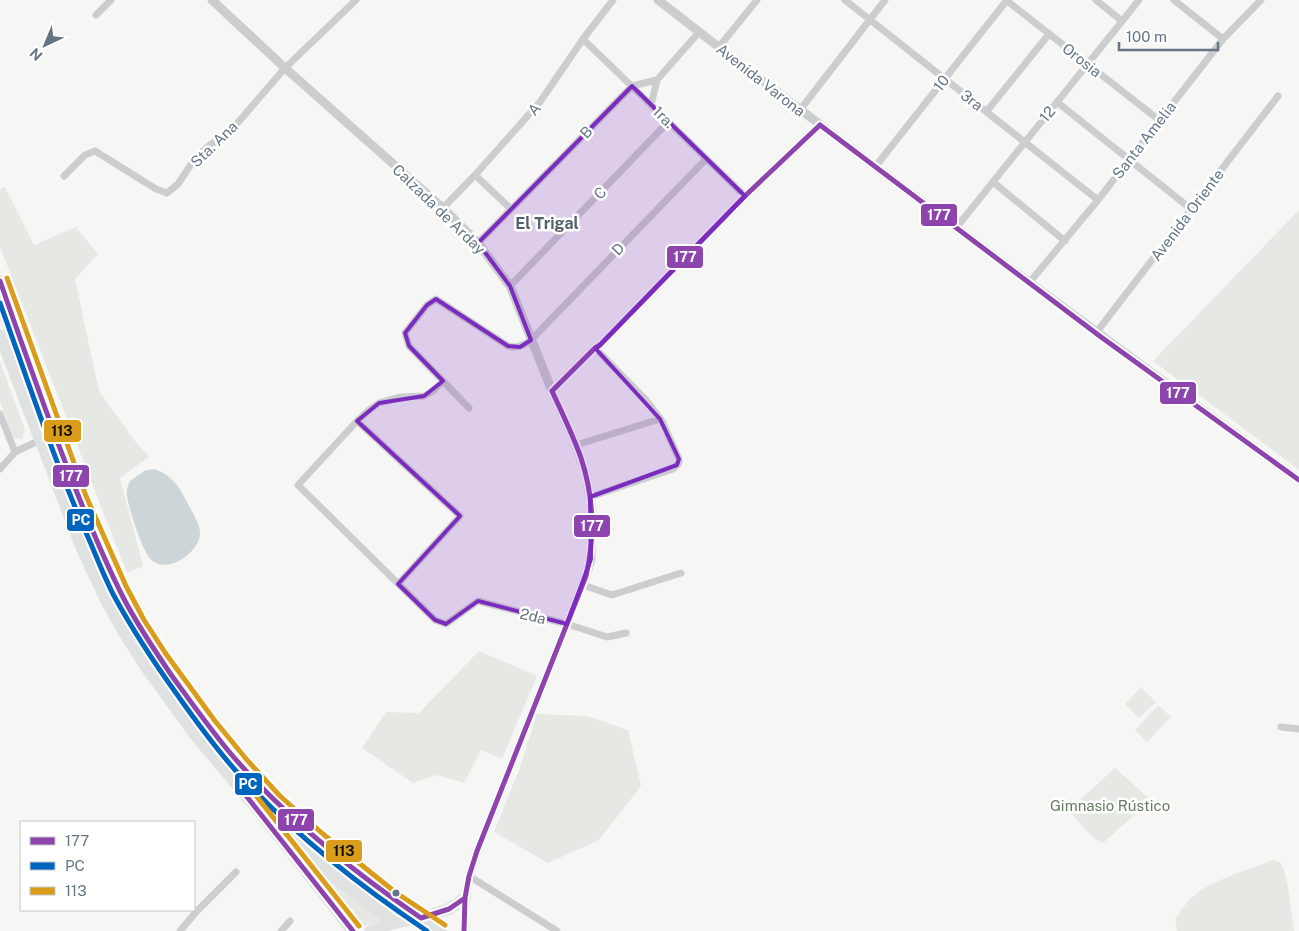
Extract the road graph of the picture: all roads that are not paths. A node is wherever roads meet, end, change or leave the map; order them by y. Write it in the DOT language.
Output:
graph roads {
  1 [pos="111,0"];
  2 [pos="212,0"];
  3 [pos="356,0"];
  4 [pos="613,0"];
  5 [pos="658,0"];
  6 [pos="757,0"];
  7 [pos="846,0"];
  8 [pos="886,0"];
  9 [pos="1006,0"];
  10 [pos="1096,0"];
  11 [pos="1138,0"];
  12 [pos="1174,0"];
  13 [pos="1261,0"];
  14 [pos="96,15"];
  15 [pos="870,20"];
  16 [pos="1122,21"];
  17 [pos="699,32"];
  18 [pos="1050,34"];
  19 [pos="1223,38"];
  20 [pos="583,39"];
  21 [pos="719,47"];
  22 [pos="1087,64"];
  23 [pos="285,68"];
  24 [pos="945,78"];
  25 [pos="657,80"];
  26 [pos="632,86"];
  27 [pos="1278,96"];
  28 [pos="1056,102"];
  29 [pos="651,105"];
  30 [pos="800,110"];
  31 [pos="987,112"];
  32 [pos="1159,120"];
  33 [pos="668,122"];
  34 [pos="820,125"];
  35 [pos="1025,142"];
  36 [pos="706,158"];
  37 [pos="1129,160"];
  38 [pos="875,167"];
  39 [pos="475,175"];
  40 [pos="64,176"];
  41 [pos="993,182"];
  42 [pos="745,196"];
  43 [pos="1098,200"];
  44 [pos="442,208"];
  45 [pos="511,209"];
  46 [pos="1191,209"];
  47 [pos="956,228"];
  48 [pos="1065,241"];
  49 [pos="478,243"];
  50 [pos="0,281"];
  51 [pos="1029,283"];
  52 [pos="510,286"];
  53 [pos="1096,333"];
  54 [pos="0,335"];
  55 [pos="531,340"];
  56 [pos="595,348"];
  57 [pos="443,381"];
  58 [pos="552,392"];
  59 [pos="469,408"];
  60 [pos="0,414"];
  61 [pos="660,419"];
  62 [pos="357,421"];
  63 [pos="40,440"];
  64 [pos="576,445"];
  65 [pos="14,452"];
  66 [pos="0,469"];
  67 [pos="1299,480"];
  68 [pos="590,498"];
  69 [pos="681,573"];
  70 [pos="398,584"];
  71 [pos="583,585"];
  72 [pos="567,624"];
  73 [pos="626,633"];
  74 [pos="1282,727"];
  75 [pos="1299,728"];
  76 [pos="259,811"];
  77 [pos="236,872"];
  78 [pos="469,876"];
  79 [pos="465,898"];
  80 [pos="421,918"];
  81 [pos="290,921"];
  82 [pos="394,923"];
  83 [pos="373,930"];
  84 [pos="180,931"];
  85 [pos="280,931"];
  86 [pos="353,931"];
  87 [pos="406,931"];
  88 [pos="441,931"];
  89 [pos="464,931"];
  90 [pos="557,931"];
  1 -- 14 [label="street"];
  2 -- 23 [label="street, Calzada de Arday"];
  3 -- 23 [label="street"];
  4 -- 20 [label="street, A"];
  5 -- 17 [label="street, Avenida Varona"];
  6 -- 21 [label="street"];
  7 -- 15 [label="street, 3ra"];
  8 -- 15 [label="street"];
  9 -- 18 [label="street, Orosia"];
  9 -- 24 [label="street, 10"];
  10 -- 16 [label="street"];
  11 -- 16 [label="street, 12"];
  12 -- 19 [label="street"];
  13 -- 19 [label="street, Santa Amelia"];
  15 -- 24 [label="street, 3ra"];
  15 -- 30 [label="street"];
  16 -- 22 [label="street, 12"];
  17 -- 21 [label="street, Avenida Varona"];
  17 -- 25 [label="street"];
  18 -- 22 [label="street, Orosia"];
  18 -- 31 [label="street"];
  19 -- 32 [label="street, Santa Amelia"];
  20 -- 26 [label="street, 1ra."];
  20 -- 39 [label="street, A"];
  21 -- 30 [label="street, Avenida Varona"];
  22 -- 28 [label="street, 12"];
  22 -- 32 [label="street, Orosia"];
  23 -- 40 [label="street, Sta. Ana"];
  23 -- 44 [label="street, Calzada de Arday"];
  24 -- 31 [label="street, 3ra"];
  24 -- 38 [label="street, 10"];
  25 -- 26 [label="street"];
  25 -- 29 [label="street"];
  26 -- 29 [label="street, 1ra."];
  26 -- 45 [label="street, B"];
  27 -- 46 [label="street, Avenida Oriente"];
  28 -- 35 [label="street, 12"];
  28 -- 37 [label="street"];
  29 -- 33 [label="street, 1ra."];
  30 -- 34 [label="street, Avenida Varona"];
  31 -- 35 [label="street, 3ra"];
  32 -- 37 [label="street, Santa Amelia"];
  33 -- 36 [label="street, 1ra."];
  33 -- 52 [label="street, C"];
  34 -- 38 [label="street, Avenida Varona"];
  34 -- 42 [label="street"];
  35 -- 41 [label="street, 12"];
  35 -- 43 [label="street, 3ra"];
  36 -- 42 [label="street, 1ra."];
  36 -- 55 [label="street, D"];
  37 -- 43 [label="street, Santa Amelia"];
  37 -- 46 [label="street"];
  38 -- 47 [label="street, Avenida Varona"];
  39 -- 44 [label="street, A"];
  39 -- 45 [label="street"];
  41 -- 47 [label="street, 12"];
  41 -- 48 [label="street"];
  42 -- 56 [label="street"];
  43 -- 48 [label="street, Santa Amelia"];
  44 -- 49 [label="street, Calzada de Arday"];
  45 -- 49 [label="street, B"];
  46 -- 53 [label="street, Avenida Oriente"];
  47 -- 51 [label="street, Avenida Varona"];
  48 -- 51 [label="street, Santa Amelia"];
  49 -- 52 [label="street, Calzada de Arday"];
  50 -- 80 [label="highway"];
  51 -- 53 [label="street, Avenida Varona"];
  52 -- 55 [label="street, Calzada de Arday"];
  53 -- 67 [label="street, Avenida Varona"];
  54 -- 63 [label="highway"];
  55 -- 57 [label="street"];
  55 -- 58 [label="street, Calzada de Arday"];
  56 -- 58 [label="street"];
  56 -- 61 [label="street"];
  57 -- 59 [label="street"];
  57 -- 62 [label="street"];
  58 -- 64 [label="street, Calzada de Arday"];
  60 -- 65 [label="street"];
  61 -- 64 [label="street"];
  61 -- 68 [label="street"];
  62 -- 70 [label="street"];
  62 -- 70 [label="street"];
  63 -- 65 [label="street"];
  63 -- 76 [label="highway"];
  64 -- 68 [label="street, Calzada de Arday"];
  65 -- 66 [label="street"];
  68 -- 71 [label="street, Calzada de Arday"];
  69 -- 71 [label="street"];
  70 -- 72 [label="street, 2da"];
  71 -- 72 [label="street, Calzada de Arday"];
  72 -- 73 [label="street, 2da"];
  72 -- 78 [label="street, Calzada de Arday"];
  74 -- 75 [label="street"];
  76 -- 82 [label="highway"];
  76 -- 86 [label="highway"];
  77 -- 84 [label="street"];
  78 -- 79 [label="street, Calzada de Arday"];
  78 -- 90 [label="street"];
  79 -- 80 [label="highway"];
  79 -- 89 [label="street, Calzada de Arday"];
  80 -- 82 [label="highway"];
  80 -- 88 [label="highway"];
  81 -- 85 [label="street"];
  82 -- 83 [label="highway"];
  82 -- 87 [label="highway"];
}
